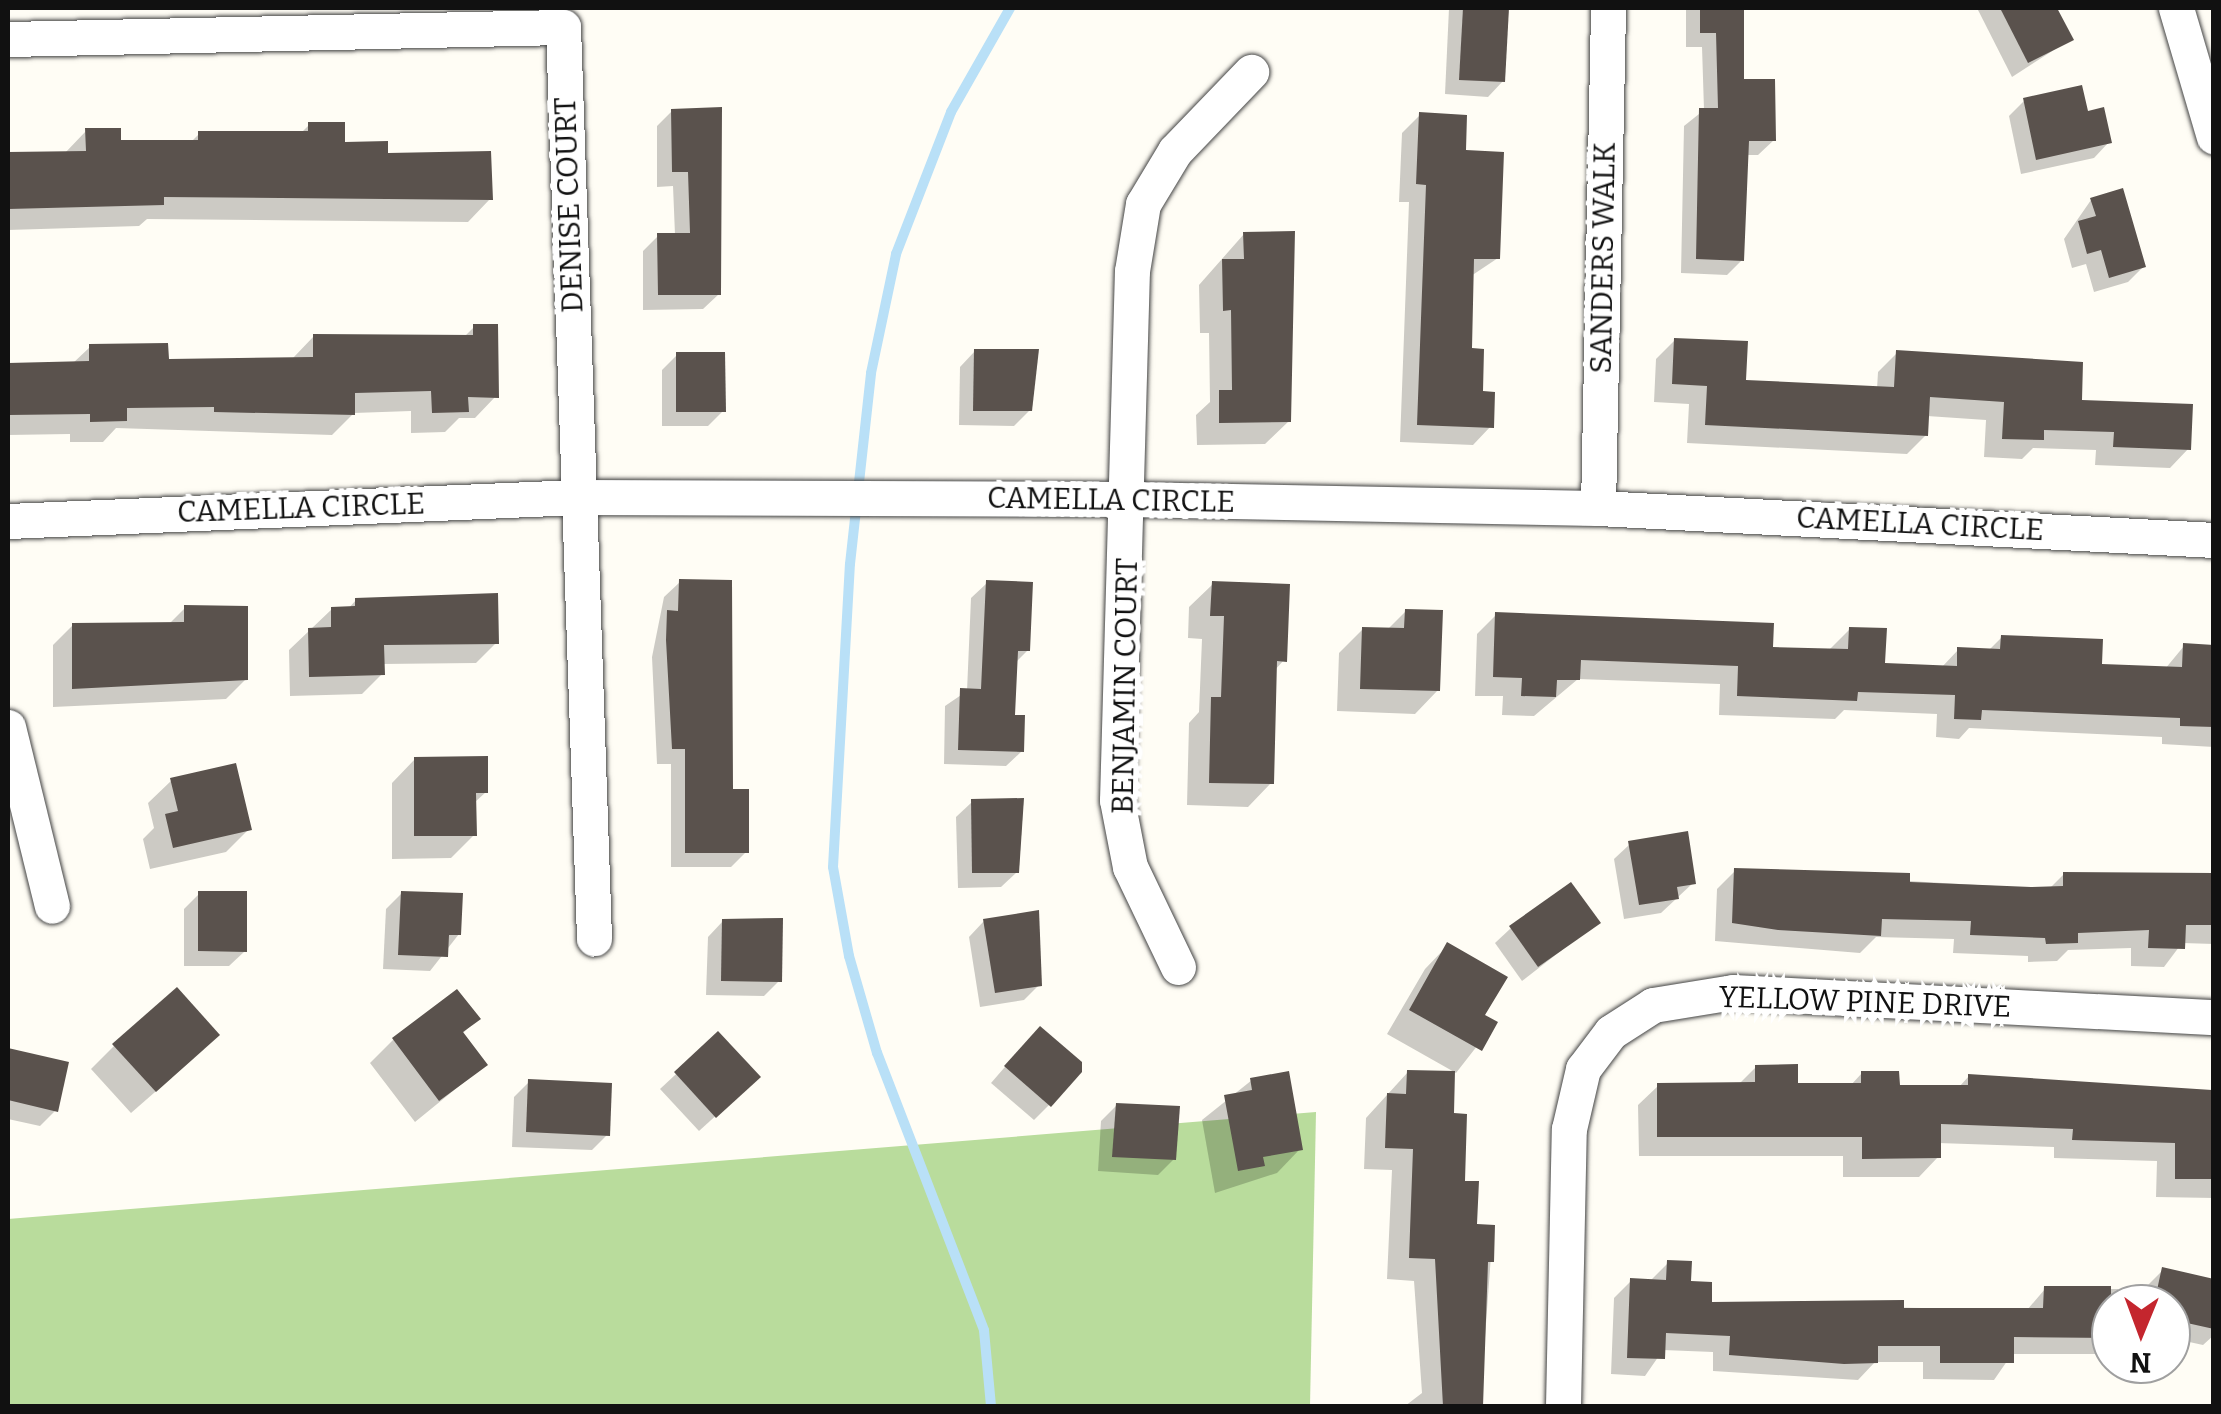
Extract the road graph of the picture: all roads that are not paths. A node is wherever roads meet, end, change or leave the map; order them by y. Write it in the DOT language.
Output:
graph roads {
  1 [pos="1608,8"];
  2 [pos="2176,8"];
  3 [pos="8,39"];
  4 [pos="1251,72"];
  5 [pos="2214,137"];
  6 [pos="579,496"];
  7 [pos="1128,499"];
  8 [pos="1598,508"];
  9 [pos="8,521"];
  10 [pos="2214,540"];
  11 [pos="8,727"];
  12 [pos="52,906"];
  13 [pos="594,938"];
  14 [pos="1178,968"];
  15 [pos="2214,1017"];
  16 [pos="1563,1406"];
  1 -- 8 [label="street, SANDERS WALK"];
  2 -- 5 [label="street"];
  3 -- 6 [label="street, DENISE COURT"];
  4 -- 7 [label="street, BENJAMIN COURT"];
  6 -- 7 [label="street, CAMELLA CIRCLE"];
  6 -- 9 [label="street, CAMELLA CIRCLE"];
  6 -- 13 [label="street, DENISE COURT"];
  7 -- 8 [label="street, CAMELLA CIRCLE"];
  7 -- 14 [label="street, BENJAMIN COURT"];
  8 -- 10 [label="street, CAMELLA CIRCLE"];
  11 -- 12 [label="street"];
  15 -- 16 [label="street, YELLOW PINE DRIVE"];
}
